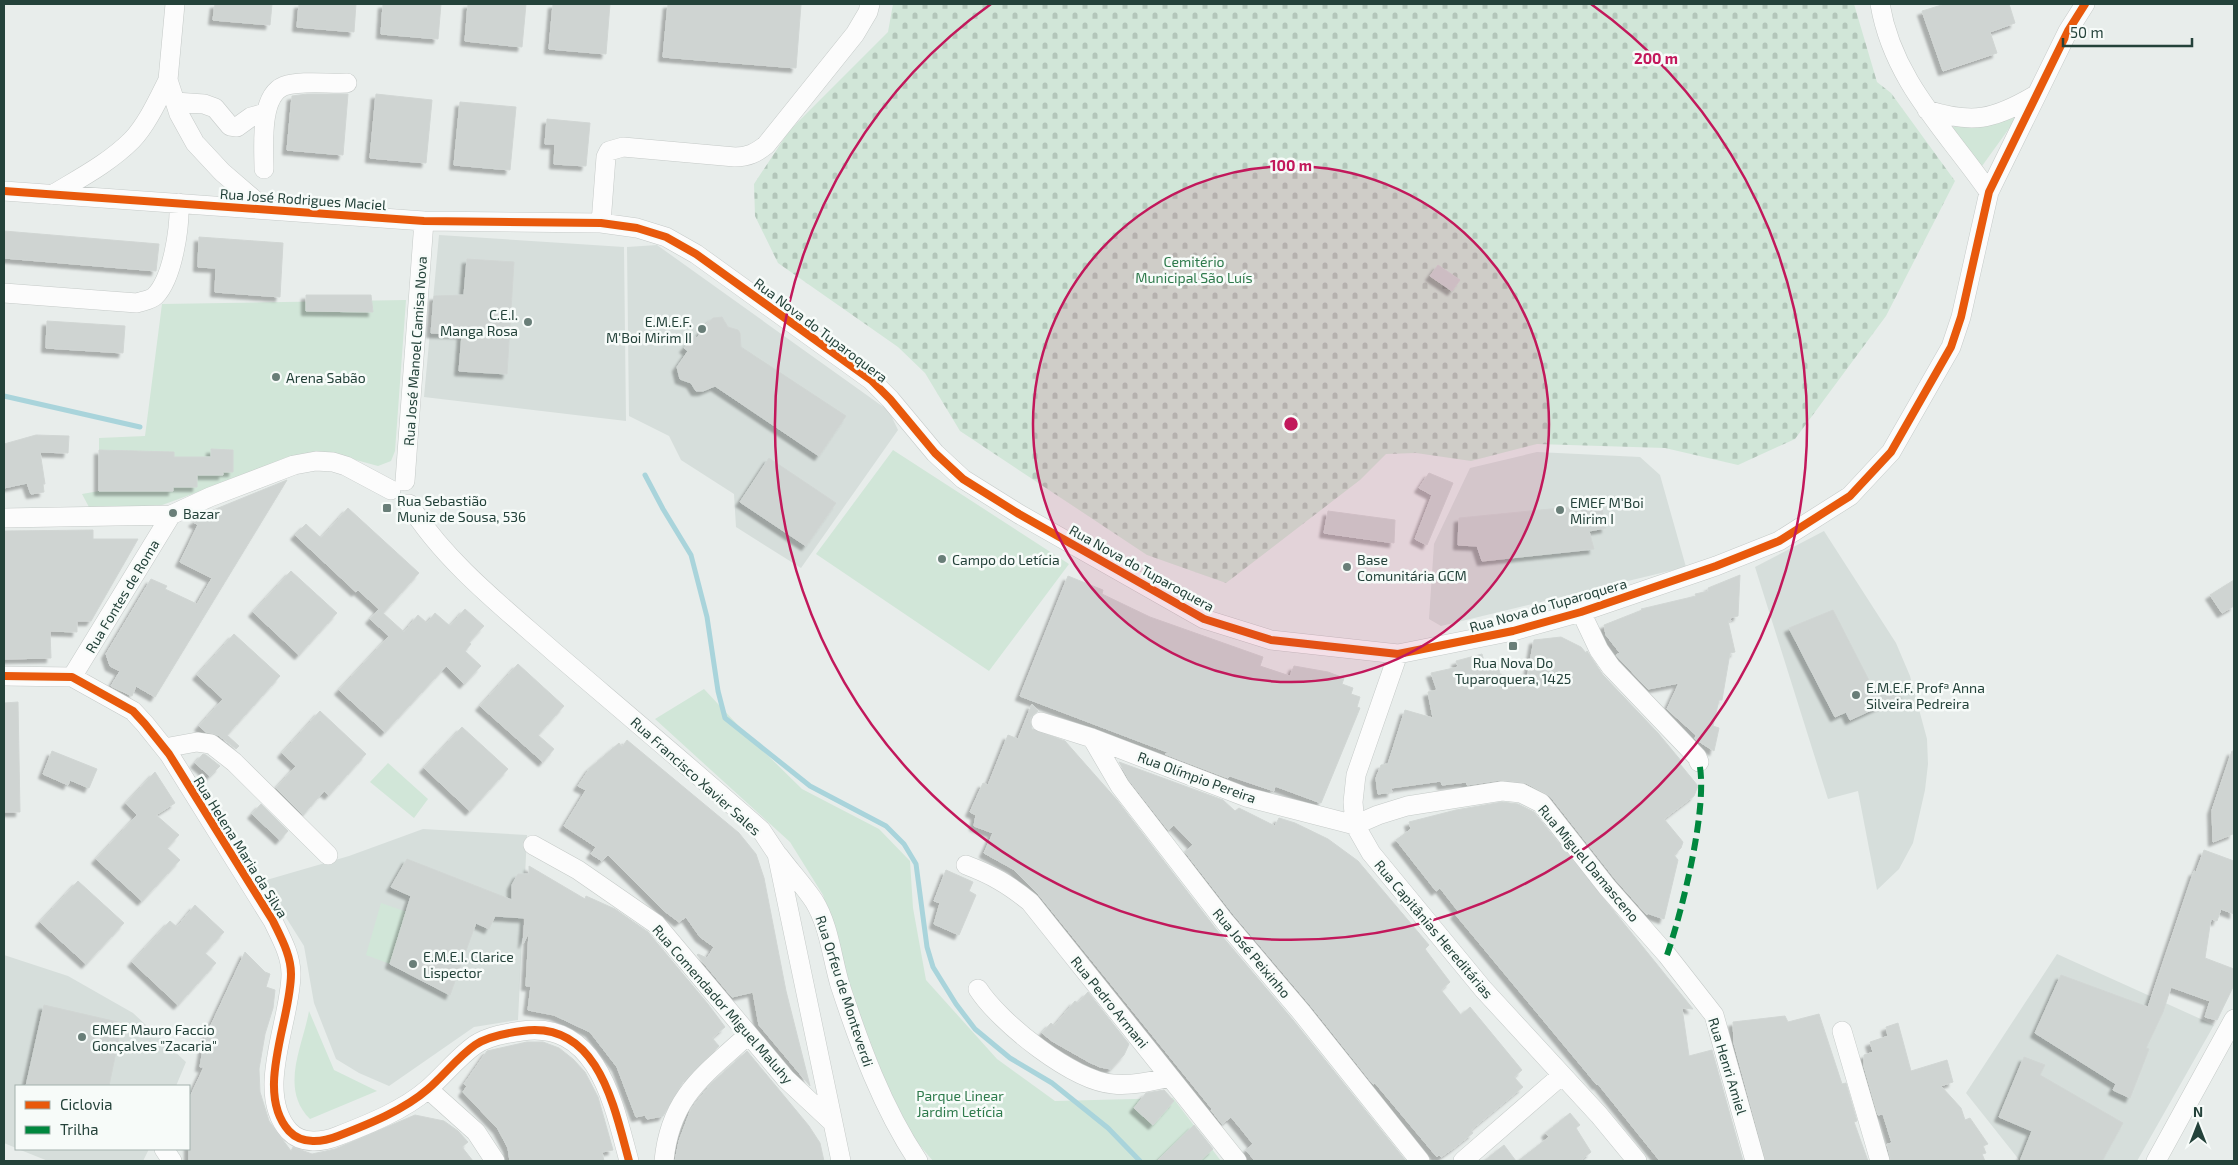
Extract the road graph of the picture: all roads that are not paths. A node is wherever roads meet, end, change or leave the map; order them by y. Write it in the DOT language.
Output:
graph roads {
  1 [pos="175,4"];
  2 [pos="870,4"];
  3 [pos="1880,4"];
  4 [pos="2085,4"];
  5 [pos="168,80"];
  6 [pos="347,83"];
  7 [pos="2034,96"];
  8 [pos="175,102"];
  9 [pos="1927,110"];
  10 [pos="265,113"];
  11 [pos="264,169"];
  12 [pos="4,191"];
  13 [pos="1989,192"];
  14 [pos="52,195"];
  15 [pos="179,203"];
  16 [pos="266,209"];
  17 [pos="424,220"];
  18 [pos="601,223"];
  19 [pos="4,293"];
  20 [pos="398,485"];
  21 [pos="171,515"];
  22 [pos="4,518"];
  23 [pos="1581,612"];
  24 [pos="1398,654"];
  25 [pos="4,676"];
  26 [pos="72,677"];
  27 [pos="1041,722"];
  28 [pos="1092,738"];
  29 [pos="164,748"];
  30 [pos="1699,762"];
  31 [pos="1355,825"];
  32 [pos="532,845"];
  33 [pos="777,854"];
  34 [pos="328,855"];
  35 [pos="966,865"];
  36 [pos="1667,955"];
  37 [pos="978,989"];
  38 [pos="2234,1019"];
  39 [pos="1842,1031"];
  40 [pos="748,1036"];
  41 [pos="1562,1075"];
  42 [pos="1170,1077"];
  43 [pos="428,1089"];
  44 [pos="831,1122"];
  45 [pos="165,1150"];
  46 [pos="1230,1159"];
  47 [pos="172,1161"];
  48 [pos="496,1161"];
  49 [pos="629,1161"];
  50 [pos="664,1161"];
  51 [pos="841,1161"];
  52 [pos="918,1161"];
  53 [pos="1420,1161"];
  54 [pos="1463,1161"];
  55 [pos="1637,1161"];
  56 [pos="1756,1161"];
  57 [pos="1880,1161"];
  58 [pos="2156,1161"];
  1 -- 5 [label="street"];
  2 -- 18 [label="street"];
  3 -- 9 [label="street"];
  4 -- 7 [label="street, Rua Nova do Tuparoquera"];
  5 -- 8 [label="street"];
  5 -- 14 [label="street"];
  6 -- 10 [label="street"];
  7 -- 9 [label="street"];
  7 -- 13 [label="street, Rua Nova do Tuparoquera"];
  8 -- 10 [label="street"];
  8 -- 16 [label="street"];
  9 -- 13 [label="street"];
  10 -- 11 [label="street"];
  12 -- 14 [label="street, Rua José Rodrigues Maciel"];
  13 -- 23 [label="street, Rua Nova do Tuparoquera"];
  14 -- 15 [label="street, Rua José Rodrigues Maciel"];
  15 -- 16 [label="street, Rua José Rodrigues Maciel"];
  15 -- 19 [label="street"];
  16 -- 17 [label="street, Rua José Rodrigues Maciel"];
  17 -- 18 [label="street, Rua José Rodrigues Maciel"];
  17 -- 20 [label="street, Rua José Manoel Camisa Nova"];
  18 -- 24 [label="street, Rua Nova do Tuparoquera"];
  20 -- 21 [label="street"];
  20 -- 33 [label="street, Rua Francisco Xavier Sales"];
  21 -- 22 [label="street"];
  21 -- 26 [label="street, Rua Fontes de Roma"];
  23 -- 24 [label="street, Rua Nova do Tuparoquera"];
  23 -- 30 [label="street"];
  24 -- 31 [label="street, Rua Capitânias Hereditárias"];
  25 -- 26 [label="street"];
  26 -- 29 [label="street, Rua Helena Maria da Silva"];
  27 -- 28 [label="street, Rua Olímpio Pereira"];
  28 -- 31 [label="street, Rua Olímpio Pereira"];
  28 -- 53 [label="street, Rua José Peixinho"];
  29 -- 34 [label="street"];
  29 -- 43 [label="street, Rua Helena Maria da Silva"];
  31 -- 36 [label="street, Rua Miguel Damasceno"];
  31 -- 41 [label="street, Rua Capitânias Hereditárias"];
  32 -- 40 [label="street, Rua Comendador Miguel Maluhy"];
  33 -- 44 [label="street, Rua Francisco Xavier Sales"];
  33 -- 52 [label="street, Rua Orfeu de Monteverdi"];
  35 -- 42 [label="street, Rua Pedro Armani"];
  36 -- 56 [label="street, Rua Henri Amiel"];
  37 -- 42 [label="street"];
  38 -- 58 [label="street"];
  39 -- 57 [label="street"];
  40 -- 44 [label="street, Rua Comendador Miguel Maluhy"];
  40 -- 50 [label="street"];
  41 -- 54 [label="street"];
  41 -- 55 [label="street, Rua Capitânias Hereditárias"];
  42 -- 46 [label="street, Rua Pedro Armani"];
  43 -- 48 [label="street"];
  43 -- 49 [label="street, Rua Helena Maria da Silva"];
  44 -- 51 [label="street, Rua Francisco Xavier Sales"];
  45 -- 47 [label="street"];
}
